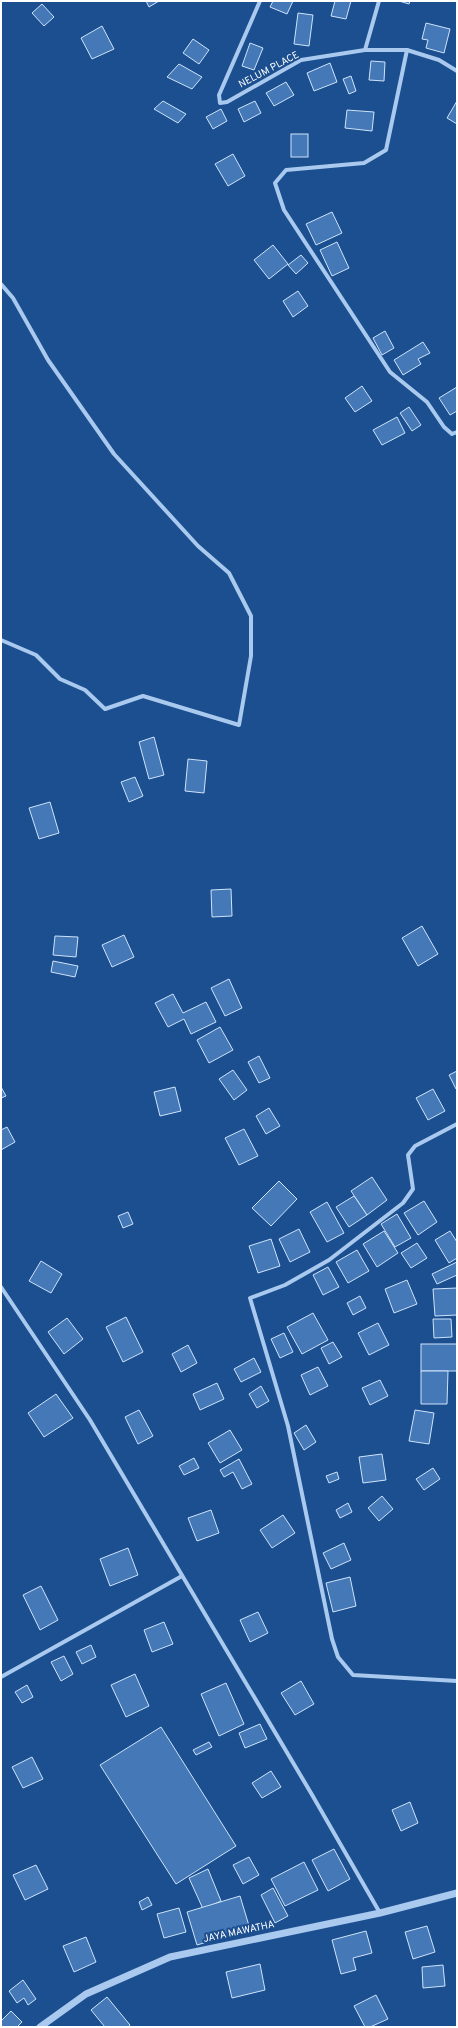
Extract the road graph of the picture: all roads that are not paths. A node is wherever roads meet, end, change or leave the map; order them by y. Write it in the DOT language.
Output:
graph roads {
  1 [pos="260,1"];
  2 [pos="379,1"];
  3 [pos="365,50"];
  4 [pos="408,50"];
  5 [pos="457,71"];
  6 [pos="1,284"];
  7 [pos="457,432"];
  8 [pos="1,640"];
  9 [pos="457,1124"];
  10 [pos="1,1287"];
  11 [pos="182,1576"];
  12 [pos="1,1677"];
  13 [pos="457,1681"];
  14 [pos="457,1893"];
  15 [pos="380,1913"];
  16 [pos="40,2027"];
  1 -- 3 [label="street, NELUM PLACE"];
  2 -- 3 [label="street"];
  3 -- 4 [label="street, NELUM PLACE"];
  4 -- 5 [label="street, NELUM PLACE"];
  4 -- 7 [label="street"];
  6 -- 8 [label="street"];
  9 -- 13 [label="street"];
  10 -- 11 [label="street"];
  11 -- 12 [label="street"];
  11 -- 15 [label="street"];
  14 -- 15 [label="street, JAYA MAWATHA"];
  15 -- 16 [label="street, JAYA MAWATHA"];
}
